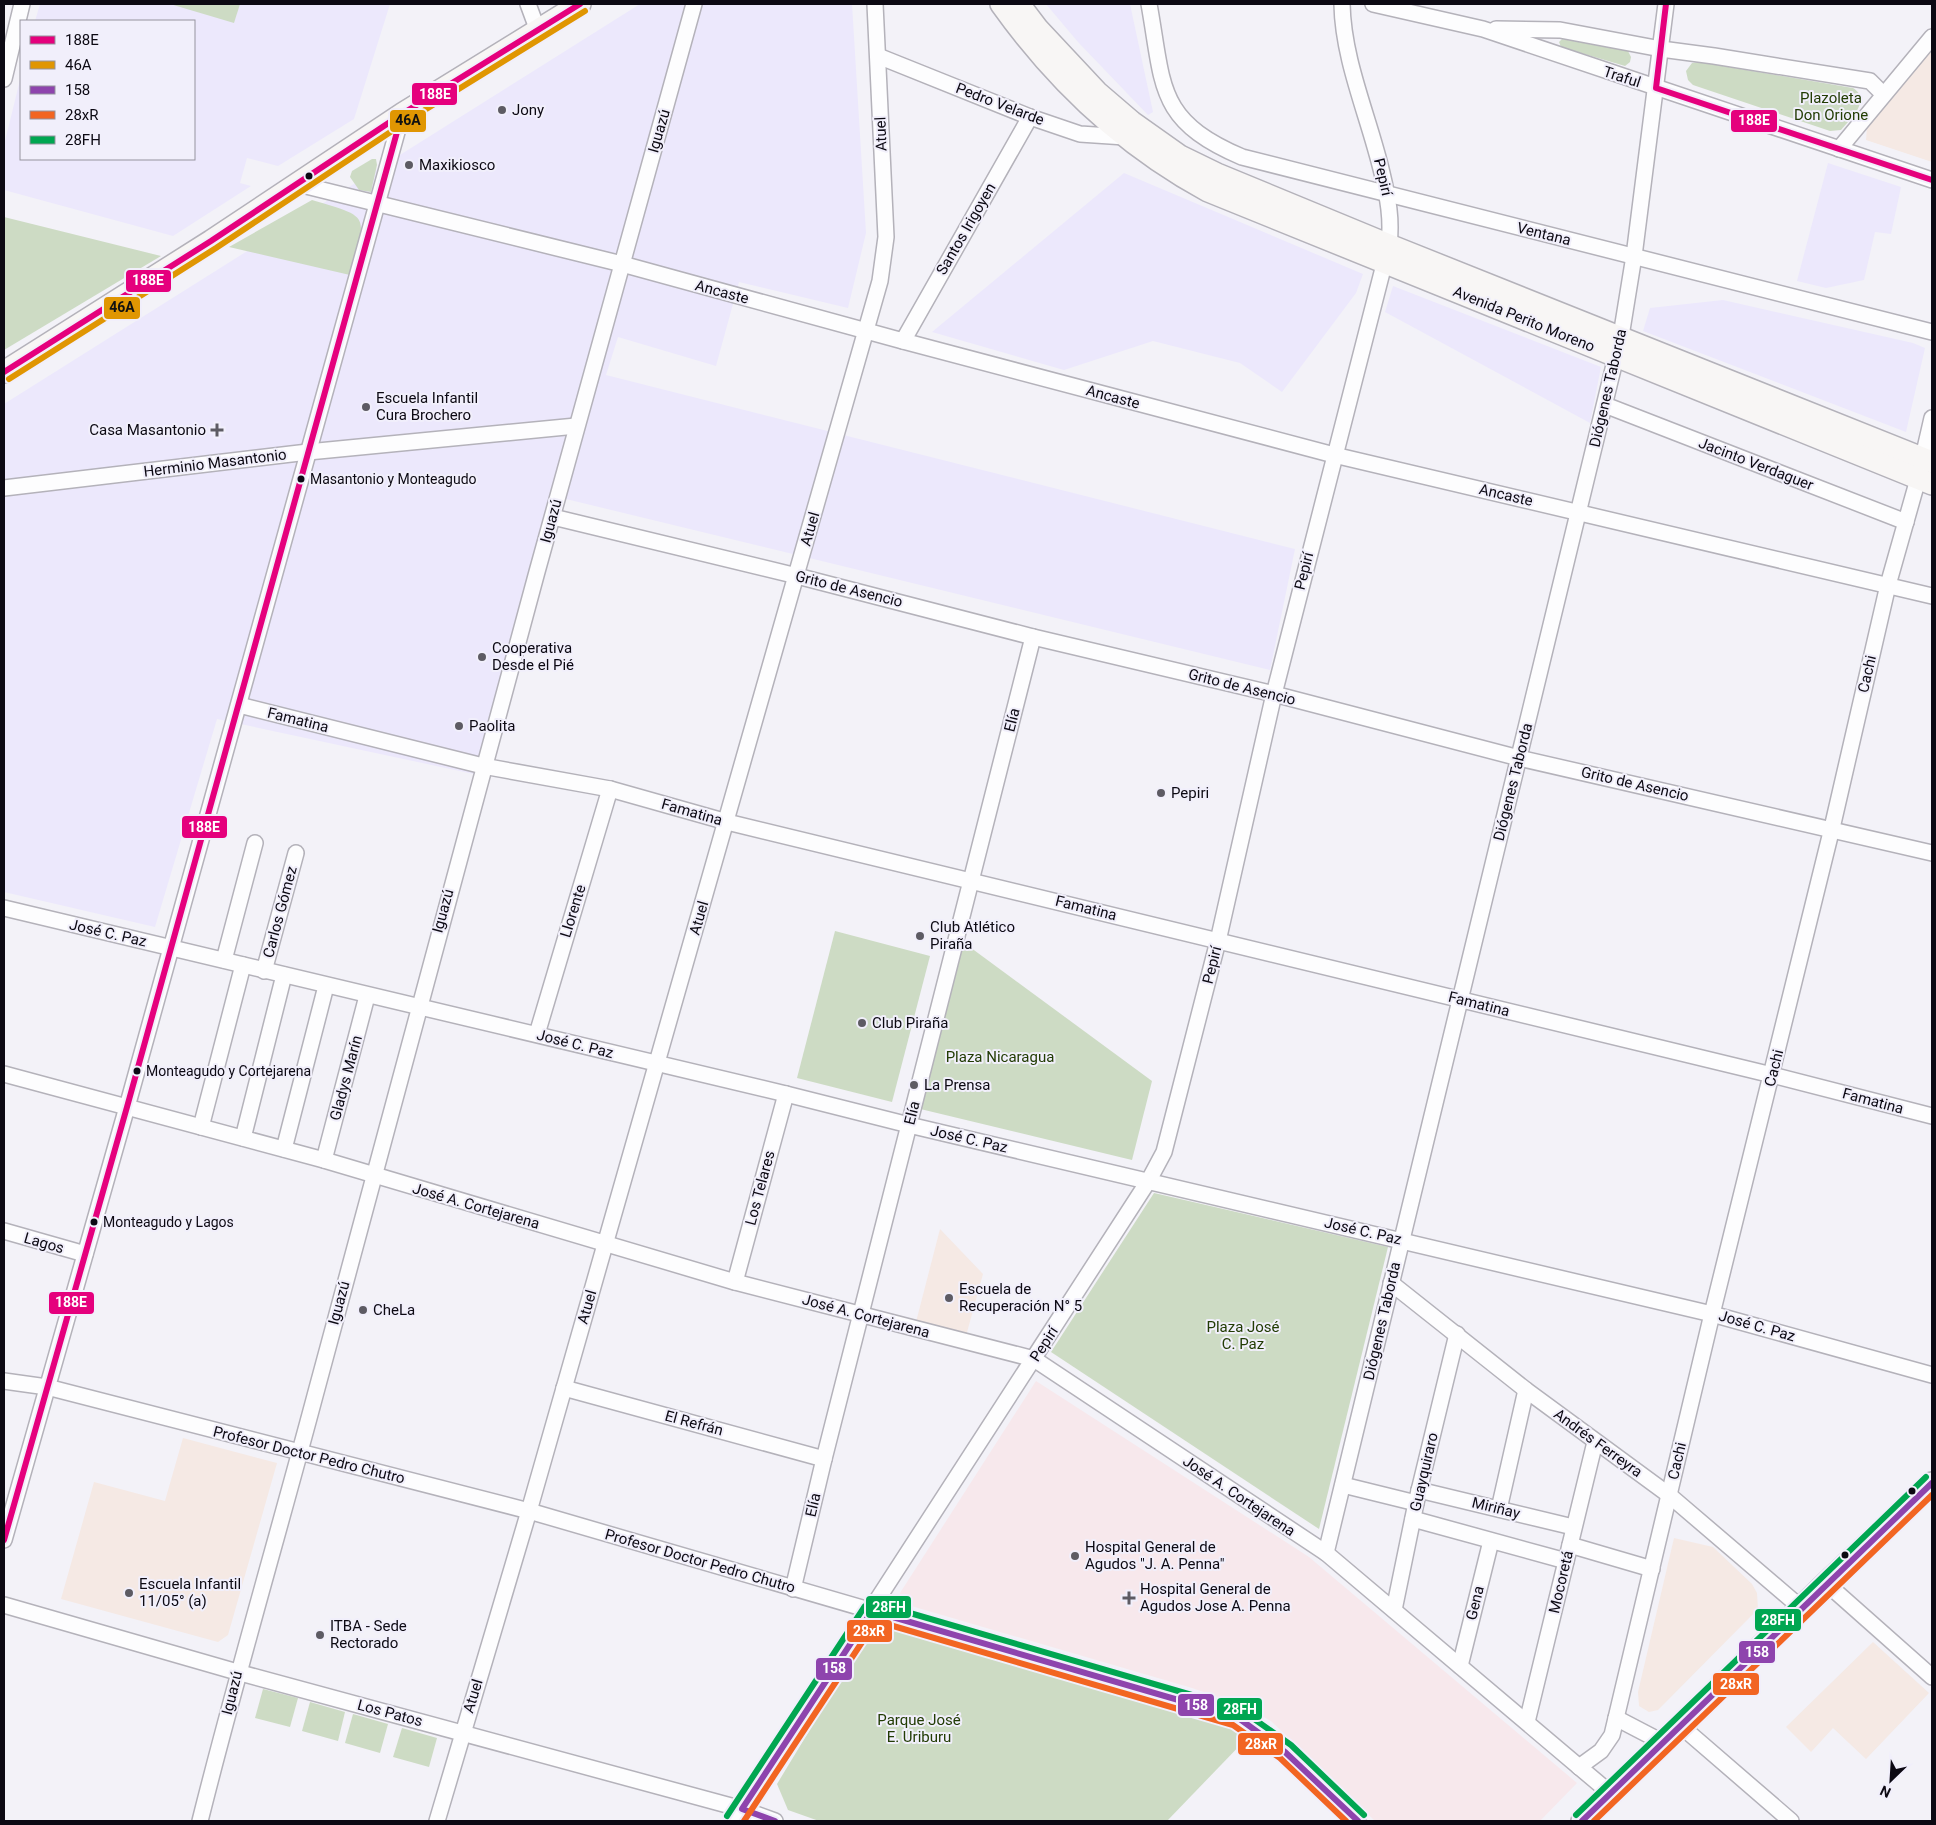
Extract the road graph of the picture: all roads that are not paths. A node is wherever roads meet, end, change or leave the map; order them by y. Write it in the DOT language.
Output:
graph roads {
  1 [pos="22,4"];
  2 [pos="528,4"];
  3 [pos="580,4"];
  4 [pos="694,4"];
  5 [pos="875,4"];
  6 [pos="1000,4"];
  7 [pos="1019,4"];
  8 [pos="1149,4"];
  9 [pos="1342,4"];
  10 [pos="1373,4"];
  11 [pos="1666,4"];
  12 [pos="1483,29"];
  13 [pos="538,31"];
  14 [pos="1932,37"];
  15 [pos="1661,49"];
  16 [pos="878,56"];
  17 [pos="4,79"];
  18 [pos="1656,88"];
  19 [pos="1883,94"];
  20 [pos="402,114"];
  21 [pos="1030,117"];
  22 [pos="1129,130"];
  23 [pos="1839,149"];
  24 [pos="1932,180"];
  25 [pos="298,184"];
  26 [pos="1387,196"];
  27 [pos="378,204"];
  28 [pos="1387,254"];
  29 [pos="1634,256"];
  30 [pos="622,264"];
  31 [pos="865,331"];
  32 [pos="1932,332"];
  33 [pos="903,341"];
  34 [pos="1618,346"];
  35 [pos="4,372"];
  36 [pos="1605,405"];
  37 [pos="1932,418"];
  38 [pos="576,426"];
  39 [pos="308,452"];
  40 [pos="1334,455"];
  41 [pos="1926,471"];
  42 [pos="4,488"];
  43 [pos="1579,512"];
  44 [pos="553,517"];
  45 [pos="1906,522"];
  46 [pos="797,576"];
  47 [pos="1888,585"];
  48 [pos="1932,596"];
  49 [pos="1033,637"];
  50 [pos="1274,694"];
  51 [pos="239,705"];
  52 [pos="1519,758"];
  53 [pos="483,766"];
  54 [pos="610,788"];
  55 [pos="727,822"];
  56 [pos="1832,828"];
  57 [pos="255,843"];
  58 [pos="296,853"];
  59 [pos="1932,853"];
  60 [pos="972,880"];
  61 [pos="4,908"];
  62 [pos="1218,941"];
  63 [pos="170,947"];
  64 [pos="224,960"];
  65 [pos="243,965"];
  66 [pos="264,971"];
  67 [pos="284,975"];
  68 [pos="326,986"];
  69 [pos="367,996"];
  70 [pos="1460,1000"];
  71 [pos="417,1008"];
  72 [pos="537,1034"];
  73 [pos="656,1064"];
  74 [pos="4,1074"];
  75 [pos="1772,1075"];
  76 [pos="786,1094"];
  77 [pos="126,1107"];
  78 [pos="1932,1116"];
  79 [pos="909,1125"];
  80 [pos="201,1127"];
  81 [pos="243,1138"];
  82 [pos="284,1149"];
  83 [pos="324,1160"];
  84 [pos="373,1176"];
  85 [pos="1149,1180"];
  86 [pos="4,1231"];
  87 [pos="1400,1240"];
  88 [pos="605,1243"];
  89 [pos="85,1254"];
  90 [pos="735,1282"];
  91 [pos="1391,1283"];
  92 [pos="862,1314"];
  93 [pos="1712,1314"];
  94 [pos="1457,1334"];
  95 [pos="1034,1359"];
  96 [pos="1932,1375"];
  97 [pos="4,1381"];
  98 [pos="48,1388"];
  99 [pos="564,1388"];
  100 [pos="1526,1390"];
  101 [pos="1595,1442"];
  102 [pos="299,1453"];
  103 [pos="824,1459"];
  104 [pos="1932,1483"];
  105 [pos="1343,1485"];
  106 [pos="1669,1495"];
  107 [pos="1418,1497"];
  108 [pos="1499,1509"];
  109 [pos="528,1511"];
  110 [pos="1413,1520"];
  111 [pos="1573,1527"];
  112 [pos="4,1540"];
  113 [pos="1492,1541"];
  114 [pos="1570,1545"];
  115 [pos="1326,1553"];
  116 [pos="1566,1561"];
  117 [pos="1652,1568"];
  118 [pos="1826,1583"];
  119 [pos="793,1589"];
  120 [pos="4,1605"];
  121 [pos="1800,1608"];
  122 [pos="1394,1610"];
  123 [pos="872,1611"];
  124 [pos="1460,1666"];
  125 [pos="237,1672"];
  126 [pos="1932,1677"];
  127 [pos="1616,1718"];
  128 [pos="1527,1722"];
  129 [pos="1681,1726"];
  130 [pos="462,1732"];
  131 [pos="1664,1743"];
  132 [pos="1579,1767"];
  133 [pos="1610,1793"];
  134 [pos="738,1815"];
  135 [pos="200,1821"];
  136 [pos="437,1821"];
  137 [pos="775,1821"];
  138 [pos="1358,1821"];
  139 [pos="1582,1821"];
  140 [pos="1791,1821"];
  1 -- 17 [label="street"];
  2 -- 13 [label="street"];
  3 -- 13 [label="main road"];
  4 -- 30 [label="street, Iguazú"];
  5 -- 16 [label="street, Atuel"];
  6 -- 22 [label="main road"];
  7 -- 22 [label="main road"];
  8 -- 26 [label="street, Ventana"];
  9 -- 26 [label="street, Pepirí"];
  10 -- 12 [label="street, Traful"];
  11 -- 15 [label="street, Diógenes Taborda"];
  12 -- 15 [label="street, Traful"];
  12 -- 18 [label="street, Traful"];
  13 -- 20 [label="main road"];
  14 -- 19 [label="street"];
  15 -- 18 [label="street, Diógenes Taborda"];
  15 -- 19 [label="street, Traful"];
  16 -- 21 [label="street, Pedro Velarde"];
  16 -- 31 [label="street, Atuel"];
  18 -- 23 [label="street, Traful"];
  18 -- 29 [label="street, Diógenes Taborda"];
  19 -- 23 [label="street"];
  20 -- 25 [label="main road"];
  20 -- 27 [label="street"];
  21 -- 22 [label="street, Pedro Velarde"];
  21 -- 33 [label="street, Santos Irigoyen"];
  22 -- 28 [label="main road, Avenida Perito Moreno"];
  23 -- 24 [label="street, Traful"];
  25 -- 27 [label="street, Ancaste"];
  25 -- 35 [label="main road"];
  26 -- 28 [label="street, Pepirí"];
  26 -- 29 [label="street, Ventana"];
  27 -- 30 [label="street, Ancaste"];
  27 -- 39 [label="street"];
  28 -- 34 [label="main road, Avenida Perito Moreno"];
  28 -- 40 [label="street, Pepirí"];
  29 -- 32 [label="street, Ventana"];
  29 -- 34 [label="street, Diógenes Taborda"];
  30 -- 31 [label="street, Ancaste"];
  30 -- 38 [label="street, Iguazú"];
  31 -- 33 [label="street, Ancaste"];
  31 -- 46 [label="street, Atuel"];
  33 -- 40 [label="street, Ancaste"];
  34 -- 36 [label="street, Diógenes Taborda"];
  34 -- 41 [label="main road, Avenida Perito Moreno"];
  36 -- 43 [label="street, Diógenes Taborda"];
  36 -- 45 [label="street, Jacinto Verdaguer"];
  37 -- 41 [label="street, Cachi"];
  38 -- 39 [label="street, Herminio Masantonio"];
  38 -- 44 [label="street, Iguazú"];
  39 -- 42 [label="street, Herminio Masantonio"];
  39 -- 51 [label="street"];
  40 -- 43 [label="street, Ancaste"];
  40 -- 50 [label="street, Pepirí"];
  41 -- 45 [label="street, Cachi"];
  43 -- 47 [label="street, Ancaste"];
  43 -- 52 [label="street, Diógenes Taborda"];
  44 -- 46 [label="street, Grito de Asencio"];
  44 -- 53 [label="street, Iguazú"];
  45 -- 47 [label="street, Cachi"];
  46 -- 49 [label="street, Grito de Asencio"];
  46 -- 55 [label="street, Atuel"];
  47 -- 48 [label="street, Ancaste"];
  47 -- 56 [label="street, Cachi"];
  49 -- 50 [label="street, Grito de Asencio"];
  49 -- 60 [label="street, Elía"];
  50 -- 52 [label="street, Grito de Asencio"];
  50 -- 62 [label="street, Pepirí"];
  51 -- 53 [label="street, Famatina"];
  51 -- 63 [label="street"];
  52 -- 56 [label="street, Grito de Asencio"];
  52 -- 70 [label="street, Diógenes Taborda"];
  53 -- 54 [label="street, Famatina"];
  53 -- 71 [label="street, Iguazú"];
  54 -- 55 [label="street, Famatina"];
  54 -- 72 [label="street, Llorente"];
  55 -- 60 [label="street, Famatina"];
  55 -- 73 [label="street, Atuel"];
  56 -- 59 [label="street, Grito de Asencio"];
  56 -- 75 [label="street, Cachi"];
  57 -- 64 [label="street"];
  58 -- 66 [label="street, Carlos Gómez"];
  60 -- 62 [label="street, Famatina"];
  60 -- 79 [label="street, Elía"];
  61 -- 63 [label="street, José C. Paz"];
  62 -- 70 [label="street, Famatina"];
  62 -- 85 [label="street, Pepirí"];
  63 -- 64 [label="street, José C. Paz"];
  63 -- 77 [label="street"];
  64 -- 65 [label="street, José C. Paz"];
  65 -- 66 [label="street, José C. Paz"];
  65 -- 80 [label="street"];
  66 -- 67 [label="street, José C. Paz"];
  67 -- 68 [label="street, José C. Paz"];
  67 -- 81 [label="street"];
  68 -- 69 [label="street, José C. Paz"];
  68 -- 82 [label="street"];
  69 -- 71 [label="street, José C. Paz"];
  69 -- 83 [label="street, Gladys Marín"];
  70 -- 75 [label="street, Famatina"];
  70 -- 87 [label="street, Diógenes Taborda"];
  71 -- 72 [label="street, José C. Paz"];
  71 -- 84 [label="street, Iguazú"];
  72 -- 73 [label="street, José C. Paz"];
  73 -- 76 [label="street, José C. Paz"];
  73 -- 88 [label="street, Atuel"];
  74 -- 77 [label="street, José A. Cortejarena"];
  75 -- 78 [label="street, Famatina"];
  75 -- 93 [label="street, Cachi"];
  76 -- 79 [label="street, José C. Paz"];
  76 -- 90 [label="street, Los Telares"];
  77 -- 80 [label="street, José A. Cortejarena"];
  77 -- 89 [label="street"];
  79 -- 85 [label="street, José C. Paz"];
  79 -- 92 [label="street, Elía"];
  80 -- 81 [label="street, José A. Cortejarena"];
  81 -- 82 [label="street, José A. Cortejarena"];
  82 -- 83 [label="street, José A. Cortejarena"];
  83 -- 84 [label="street, José A. Cortejarena"];
  84 -- 88 [label="street, José A. Cortejarena"];
  84 -- 102 [label="street, Iguazú"];
  85 -- 87 [label="street, José C. Paz"];
  85 -- 95 [label="street, Pepirí"];
  86 -- 89 [label="street, Lagos"];
  87 -- 91 [label="street, Diógenes Taborda"];
  87 -- 93 [label="street, José C. Paz"];
  88 -- 90 [label="street, José A. Cortejarena"];
  88 -- 99 [label="street, Atuel"];
  89 -- 98 [label="street"];
  90 -- 92 [label="street, José A. Cortejarena"];
  91 -- 94 [label="street, Andrés Ferreyra"];
  91 -- 105 [label="street, Diógenes Taborda"];
  92 -- 95 [label="street, José A. Cortejarena"];
  92 -- 103 [label="street, Elía"];
  93 -- 96 [label="street, José C. Paz"];
  93 -- 106 [label="street, Cachi"];
  94 -- 100 [label="street, Andrés Ferreyra"];
  94 -- 107 [label="street, Guayquiraro"];
  95 -- 115 [label="street, José A. Cortejarena"];
  95 -- 123 [label="street, Pepirí"];
  97 -- 98 [label="street, Profesor Doctor Pedro Chutro"];
  98 -- 102 [label="street, Profesor Doctor Pedro Chutro"];
  98 -- 112 [label="street"];
  99 -- 103 [label="street, El Refrán"];
  99 -- 109 [label="street, Atuel"];
  100 -- 101 [label="street, Andrés Ferreyra"];
  100 -- 108 [label="street"];
  101 -- 106 [label="street, Andrés Ferreyra"];
  101 -- 111 [label="street, Mocoretá"];
  102 -- 109 [label="street, Profesor Doctor Pedro Chutro"];
  102 -- 125 [label="street, Iguazú"];
  103 -- 119 [label="street, Elía"];
  104 -- 118 [label="main road"];
  105 -- 107 [label="street, Miriñay"];
  105 -- 115 [label="street, Diógenes Taborda"];
  106 -- 117 [label="street, Cachi"];
  106 -- 121 [label="street, Andrés Ferreyra"];
  107 -- 108 [label="street, Miriñay"];
  107 -- 110 [label="street, Guayquiraro"];
  108 -- 111 [label="street, Miriñay"];
  109 -- 119 [label="street, Profesor Doctor Pedro Chutro"];
  109 -- 130 [label="street, Atuel"];
  110 -- 113 [label="street"];
  110 -- 122 [label="street, Guayquiraro"];
  111 -- 114 [label="street, Mocoretá"];
  113 -- 116 [label="street"];
  113 -- 124 [label="street, Gena"];
  114 -- 116 [label="street, Mocoretá"];
  114 -- 117 [label="street"];
  115 -- 122 [label="street, José A. Cortejarena"];
  116 -- 128 [label="street, Mocoretá"];
  117 -- 127 [label="street, Cachi"];
  118 -- 121 [label="main road"];
  118 -- 126 [label="street"];
  119 -- 123 [label="street, Profesor Doctor Pedro Chutro"];
  120 -- 125 [label="street, Los Patos"];
  121 -- 129 [label="main road"];
  122 -- 124 [label="street, José A. Cortejarena"];
  123 -- 134 [label="street, Pepirí"];
  123 -- 138 [label="street, Profesor Doctor Pedro Chutro"];
  124 -- 128 [label="street, José A. Cortejarena"];
  125 -- 130 [label="street, Los Patos"];
  125 -- 135 [label="street, Iguazú"];
  127 -- 131 [label="street"];
  127 -- 132 [label="street, Cachi"];
  128 -- 132 [label="street, José A. Cortejarena"];
  129 -- 131 [label="main road"];
  129 -- 140 [label="street"];
  130 -- 134 [label="street, Los Patos"];
  130 -- 136 [label="street, Atuel"];
  131 -- 133 [label="main road"];
  132 -- 133 [label="street, José A. Cortejarena"];
  133 -- 139 [label="main road"];
  134 -- 137 [label="street, Los Patos"];
}
